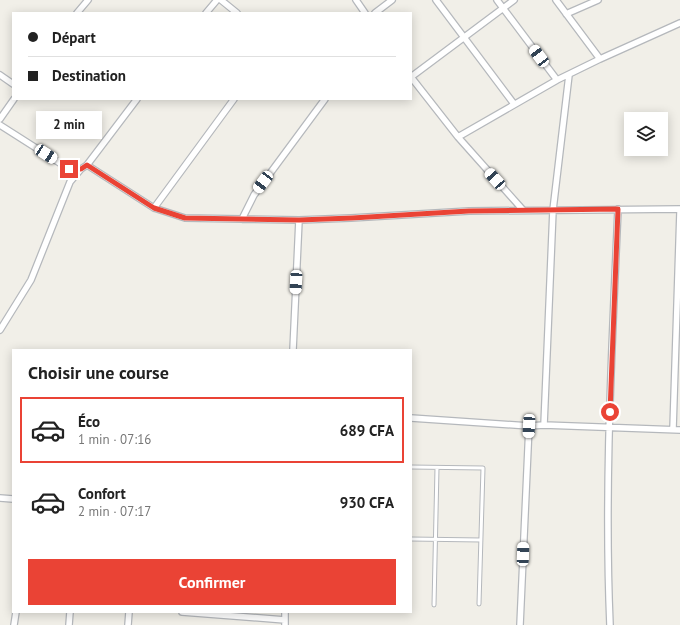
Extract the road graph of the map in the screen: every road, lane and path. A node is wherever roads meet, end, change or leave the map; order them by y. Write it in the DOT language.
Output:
graph roads {
  1 [pos="88,0"];
  2 [pos="217,0"];
  3 [pos="221,0"];
  4 [pos="356,0"];
  5 [pos="392,0"];
  6 [pos="436,0"];
  7 [pos="497,0"];
  8 [pos="514,0"];
  9 [pos="556,0"];
  10 [pos="598,0"];
  11 [pos="503,8"];
  12 [pos="78,12"];
  13 [pos="207,12"];
  14 [pos="236,12"];
  15 [pos="364,12"];
  16 [pos="376,12"];
  17 [pos="566,14"];
  18 [pos="680,23"];
  19 [pos="464,37"];
  20 [pos="600,59"];
  21 [pos="0,75"];
  22 [pos="569,75"];
  23 [pos="412,76"];
  24 [pos="412,78"];
  25 [pos="557,80"];
  26 [pos="12,83"];
  27 [pos="13,100"];
  28 [pos="136,100"];
  29 [pos="233,100"];
  30 [pos="324,100"];
  31 [pos="514,104"];
  32 [pos="0,119"];
  33 [pos="0,125"];
  34 [pos="458,137"];
  35 [pos="87,165"];
  36 [pos="69,169"];
  37 [pos="81,169"];
  38 [pos="70,182"];
  39 [pos="154,208"];
  40 [pos="618,209"];
  41 [pos="680,209"];
  42 [pos="523,210"];
  43 [pos="553,210"];
  44 [pos="680,212"];
  45 [pos="242,219"];
  46 [pos="299,220"];
  47 [pos="679,271"];
  48 [pos="678,323"];
  49 [pos="1,327"];
  50 [pos="293,349"];
  51 [pos="677,376"];
  52 [pos="412,418"];
  53 [pos="544,425"];
  54 [pos="529,426"];
  55 [pos="610,427"];
  56 [pos="673,429"];
  57 [pos="680,430"];
  58 [pos="412,467"];
  59 [pos="437,468"];
  60 [pos="0,498"];
  61 [pos="12,499"];
  62 [pos="412,539"];
  63 [pos="436,539"];
  64 [pos="481,540"];
  65 [pos="479,604"];
  66 [pos="434,605"];
  67 [pos="16,613"];
  68 [pos="70,613"];
  69 [pos="129,613"];
  70 [pos="192,613"];
  71 [pos="285,622"];
  72 [pos="14,625"];
  73 [pos="69,625"];
  74 [pos="128,625"];
  75 [pos="520,625"];
  76 [pos="610,625"];
  1 -- 12 [label="street"];
  2 -- 13 [label="street"];
  3 -- 14 [label="street"];
  4 -- 15 [label="street"];
  5 -- 16 [label="street"];
  6 -- 19 [label="street"];
  7 -- 11 [label="street"];
  8 -- 11 [label="street"];
  9 -- 17 [label="street"];
  10 -- 17 [label="street"];
  11 -- 19 [label="street"];
  11 -- 25 [label="street"];
  17 -- 20 [label="street"];
  18 -- 20 [label="street"];
  19 -- 23 [label="street"];
  19 -- 31 [label="street"];
  20 -- 22 [label="street"];
  21 -- 26 [label="street"];
  22 -- 25 [label="street"];
  22 -- 43 [label="street"];
  24 -- 34 [label="street"];
  25 -- 31 [label="street"];
  27 -- 32 [label="street"];
  28 -- 35 [label="street"];
  29 -- 39 [label="street"];
  30 -- 45 [label="street"];
  31 -- 34 [label="street"];
  33 -- 36 [label="street"];
  34 -- 42 [label="street"];
  35 -- 37 [label="street"];
  35 -- 39 [label="street"];
  36 -- 37 [label="street"];
  36 -- 38 [label="street"];
  37 -- 38 [label="street"];
  38 -- 49 [label="street"];
  39 -- 45 [label="street"];
  40 -- 41 [label="street"];
  40 -- 43 [label="street"];
  40 -- 55 [label="street"];
  42 -- 43 [label="street"];
  42 -- 46 [label="street"];
  43 -- 53 [label="street"];
  44 -- 47 [label="street"];
  45 -- 46 [label="street"];
  46 -- 50 [label="street"];
  47 -- 48 [label="street"];
  48 -- 51 [label="street"];
  51 -- 56 [label="street"];
  52 -- 54 [label="street"];
  53 -- 54 [label="street"];
  53 -- 55 [label="street"];
  54 -- 75 [label="street"];
  55 -- 56 [label="street"];
  55 -- 76 [label="street"];
  56 -- 57 [label="street"];
  58 -- 59 [label="lane"];
  59 -- 63 [label="lane"];
  59 -- 64 [label="lane"];
  60 -- 61 [label="street"];
  62 -- 63 [label="lane"];
  63 -- 64 [label="lane"];
  63 -- 66 [label="lane"];
  64 -- 65 [label="lane"];
  67 -- 72 [label="street"];
  68 -- 73 [label="street"];
  69 -- 74 [label="street"];
  70 -- 71 [label="street"];
}
